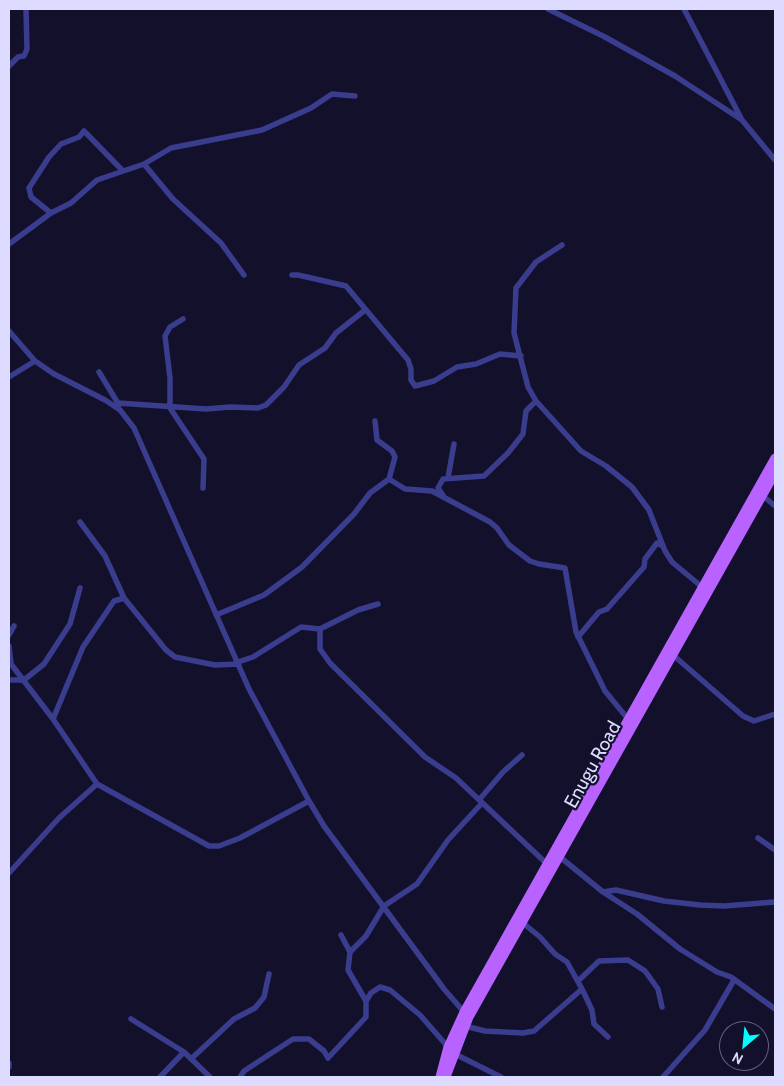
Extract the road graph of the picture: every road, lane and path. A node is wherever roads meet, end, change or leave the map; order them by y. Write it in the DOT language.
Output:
graph roads {
  1 [pos="26,9"];
  2 [pos="548,9"];
  3 [pos="684,9"];
  4 [pos="9,66"];
  5 [pos="355,96"];
  6 [pos="742,120"];
  7 [pos="775,160"];
  8 [pos="144,164"];
  9 [pos="122,170"];
  10 [pos="51,213"];
  11 [pos="9,244"];
  12 [pos="562,244"];
  13 [pos="244,274"];
  14 [pos="292,275"];
  15 [pos="365,310"];
  16 [pos="183,319"];
  17 [pos="9,331"];
  18 [pos="520,356"];
  19 [pos="36,360"];
  20 [pos="99,372"];
  21 [pos="9,377"];
  22 [pos="536,401"];
  23 [pos="118,403"];
  24 [pos="170,408"];
  25 [pos="120,410"];
  26 [pos="374,421"];
  27 [pos="454,444"];
  28 [pos="775,458"];
  29 [pos="775,472"];
  30 [pos="448,478"];
  31 [pos="389,479"];
  32 [pos="203,488"];
  33 [pos="763,496"];
  34 [pos="446,498"];
  35 [pos="775,506"];
  36 [pos="80,522"];
  37 [pos="663,546"];
  38 [pos="702,587"];
  39 [pos="80,588"];
  40 [pos="124,598"];
  41 [pos="378,604"];
  42 [pos="216,615"];
  43 [pos="14,626"];
  44 [pos="320,629"];
  45 [pos="9,635"];
  46 [pos="578,637"];
  47 [pos="9,646"];
  48 [pos="673,655"];
  49 [pos="238,663"];
  50 [pos="10,666"];
  51 [pos="9,680"];
  52 [pos="24,680"];
  53 [pos="775,714"];
  54 [pos="53,719"];
  55 [pos="628,719"];
  56 [pos="522,755"];
  57 [pos="97,784"];
  58 [pos="309,801"];
  59 [pos="481,802"];
  60 [pos="758,838"];
  61 [pos="775,850"];
  62 [pos="560,856"];
  63 [pos="547,864"];
  64 [pos="9,873"];
  65 [pos="603,892"];
  66 [pos="775,902"];
  67 [pos="384,906"];
  68 [pos="523,923"];
  69 [pos="341,935"];
  70 [pos="350,952"];
  71 [pos="269,974"];
  72 [pos="734,980"];
  73 [pos="578,981"];
  74 [pos="582,989"];
  75 [pos="366,1001"];
  76 [pos="662,1008"];
  77 [pos="775,1009"];
  78 [pos="464,1012"];
  79 [pos="131,1019"];
  80 [pos="465,1026"];
  81 [pos="608,1037"];
  82 [pos="451,1050"];
  83 [pos="184,1052"];
  84 [pos="191,1059"];
  85 [pos="490,1074"];
  86 [pos="160,1077"];
  87 [pos="210,1077"];
  88 [pos="240,1077"];
  89 [pos="440,1077"];
  90 [pos="446,1077"];
  91 [pos="501,1077"];
  92 [pos="663,1077"];
  1 -- 4 [label="street"];
  2 -- 6 [label="street"];
  3 -- 6 [label="street"];
  5 -- 8 [label="street"];
  6 -- 7 [label="street"];
  8 -- 9 [label="street"];
  8 -- 13 [label="street"];
  9 -- 10 [label="street"];
  9 -- 10 [label="street"];
  10 -- 11 [label="street"];
  12 -- 18 [label="street"];
  14 -- 15 [label="street"];
  15 -- 18 [label="street"];
  15 -- 24 [label="street"];
  16 -- 24 [label="street"];
  17 -- 19 [label="street"];
  18 -- 22 [label="street"];
  19 -- 21 [label="street"];
  19 -- 25 [label="street"];
  20 -- 23 [label="street"];
  22 -- 30 [label="street"];
  22 -- 37 [label="street"];
  23 -- 24 [label="street"];
  23 -- 25 [label="street"];
  24 -- 32 [label="street"];
  25 -- 42 [label="street"];
  26 -- 31 [label="street"];
  27 -- 30 [label="street"];
  28 -- 38 [label="main road"];
  29 -- 33 [label="main road, Enugu Road"];
  30 -- 34 [label="street"];
  31 -- 34 [label="street"];
  31 -- 42 [label="street"];
  33 -- 35 [label="street"];
  33 -- 48 [label="main road, Enugu Road"];
  34 -- 46 [label="street"];
  36 -- 40 [label="street"];
  37 -- 38 [label="street"];
  37 -- 46 [label="street"];
  38 -- 55 [label="main road"];
  39 -- 52 [label="street"];
  40 -- 49 [label="street"];
  40 -- 54 [label="street"];
  41 -- 44 [label="street"];
  42 -- 49 [label="street"];
  43 -- 45 [label="street"];
  44 -- 49 [label="street"];
  44 -- 59 [label="street"];
  46 -- 55 [label="street"];
  47 -- 50 [label="street"];
  48 -- 53 [label="street"];
  48 -- 62 [label="main road, Enugu Road"];
  49 -- 58 [label="street"];
  50 -- 52 [label="street"];
  51 -- 52 [label="street"];
  52 -- 54 [label="street"];
  54 -- 57 [label="street"];
  55 -- 63 [label="main road"];
  56 -- 59 [label="street"];
  57 -- 58 [label="street"];
  57 -- 64 [label="street"];
  58 -- 67 [label="street"];
  59 -- 63 [label="street"];
  59 -- 67 [label="street"];
  60 -- 61 [label="street"];
  62 -- 65 [label="street"];
  62 -- 68 [label="main road, Enugu Road"];
  63 -- 78 [label="main road"];
  65 -- 66 [label="street"];
  65 -- 72 [label="street"];
  67 -- 70 [label="street"];
  67 -- 78 [label="street"];
  68 -- 73 [label="street"];
  68 -- 80 [label="main road, Enugu Road"];
  69 -- 70 [label="street"];
  70 -- 75 [label="street"];
  71 -- 84 [label="street"];
  72 -- 77 [label="street"];
  72 -- 92 [label="street"];
  73 -- 74 [label="street"];
  73 -- 76 [label="street"];
  74 -- 80 [label="street"];
  74 -- 81 [label="street"];
  75 -- 82 [label="street"];
  75 -- 88 [label="street"];
  78 -- 82 [label="main road"];
  79 -- 83 [label="street"];
  80 -- 82 [label="main road, Enugu Road"];
  82 -- 85 [label="street"];
  82 -- 89 [label="main road"];
  82 -- 90 [label="main road, Enugu Road"];
  83 -- 84 [label="street"];
  83 -- 86 [label="street"];
  84 -- 87 [label="street"];
  85 -- 91 [label="street"];
}
